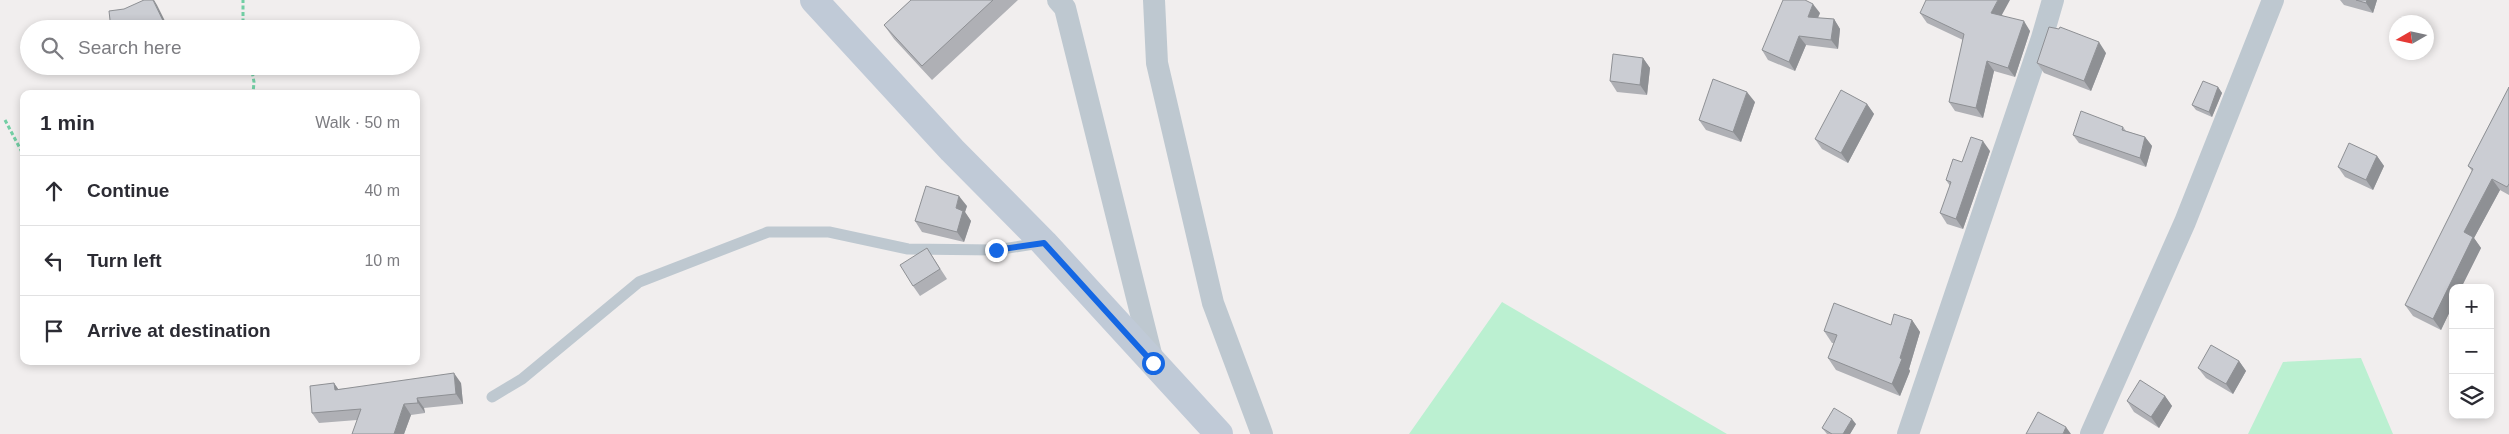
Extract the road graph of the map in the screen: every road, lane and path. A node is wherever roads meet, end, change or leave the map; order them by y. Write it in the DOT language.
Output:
graph roads {
  1 [pos="243,0"];
  2 [pos="814,0"];
  3 [pos="1058,0"];
  4 [pos="1154,0"];
  5 [pos="2053,0"];
  6 [pos="2274,0"];
  7 [pos="243,20"];
  8 [pos="253,75"];
  9 [pos="253,90"];
  10 [pos="5,120"];
  11 [pos="20,148"];
  12 [pos="1044,243"];
  13 [pos="1153,363"];
  14 [pos="492,397"];
  15 [pos="1219,434"];
  16 [pos="1262,434"];
  17 [pos="1908,434"];
  18 [pos="2091,434"];
  1 -- 7 [label="path"];
  2 -- 12 [label="main road"];
  3 -- 13 [label="street"];
  4 -- 16 [label="street"];
  5 -- 17 [label="street"];
  6 -- 18 [label="street"];
  8 -- 9 [label="path"];
  10 -- 11 [label="path"];
  12 -- 13 [label="main road"];
  12 -- 14 [label="lane"];
  13 -- 15 [label="main road"];
}
